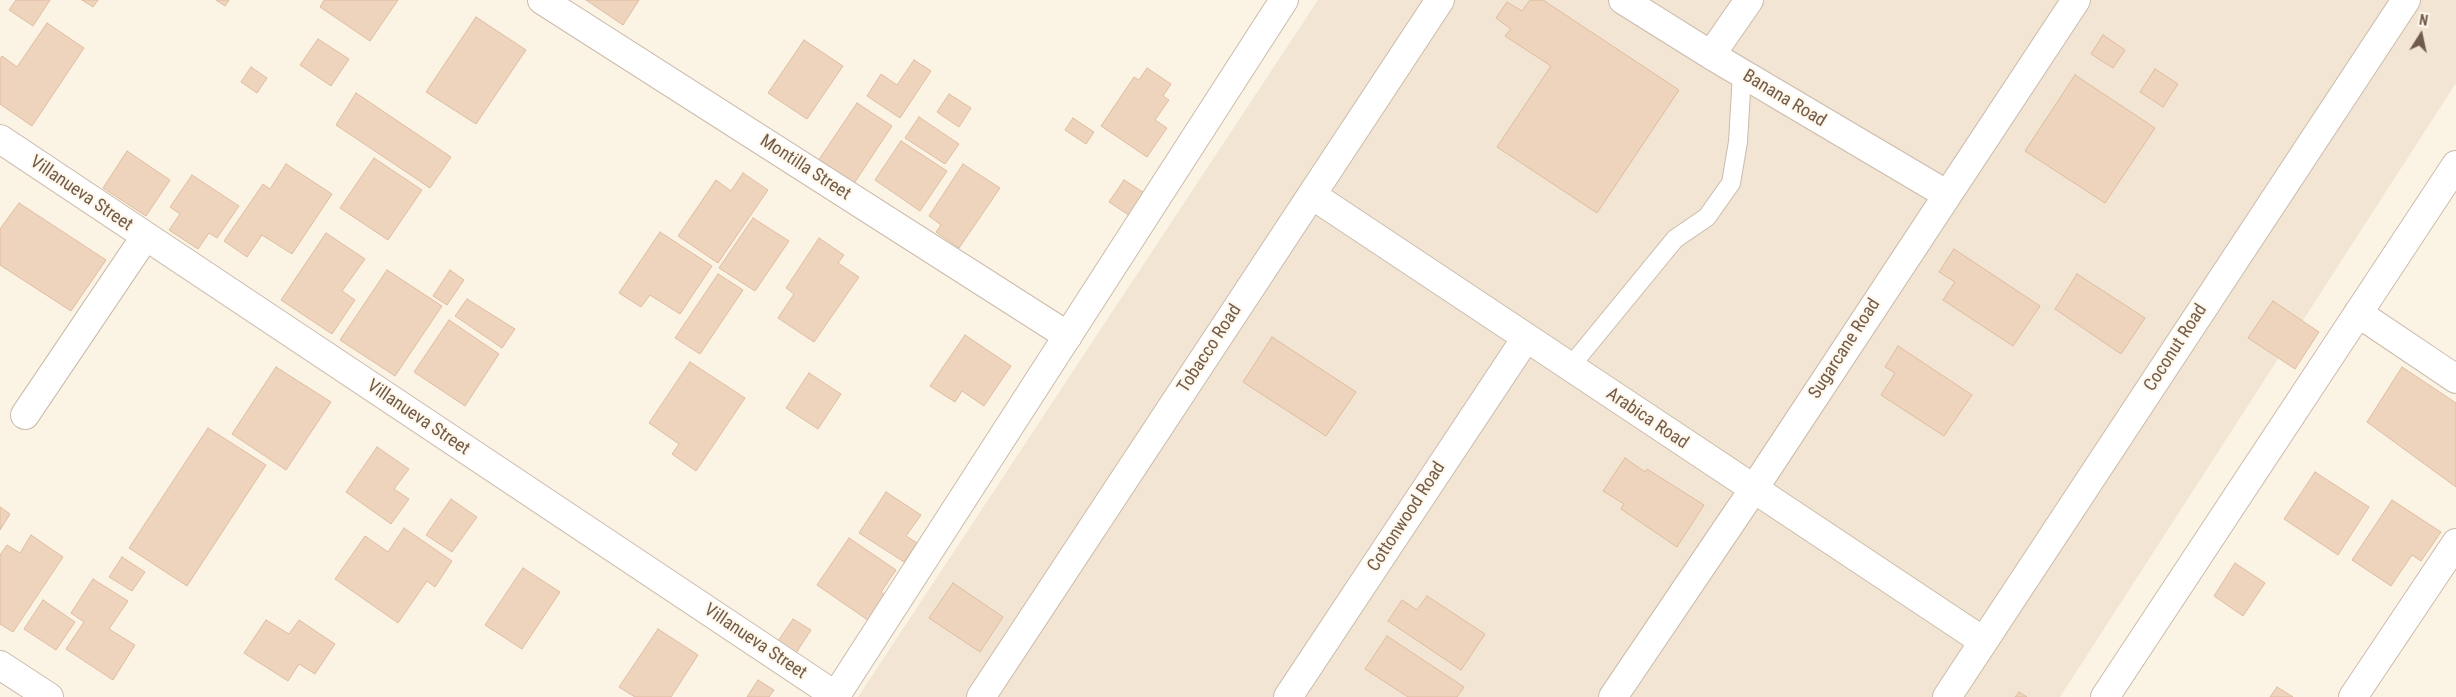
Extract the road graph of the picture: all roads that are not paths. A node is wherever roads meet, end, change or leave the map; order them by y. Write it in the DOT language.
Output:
graph roads {
  1 [pos="542,0"];
  2 [pos="1284,0"];
  3 [pos="1440,0"];
  4 [pos="1623,0"];
  5 [pos="1749,0"];
  6 [pos="2076,0"];
  7 [pos="2406,0"];
  8 [pos="1711,55"];
  9 [pos="1742,74"];
  10 [pos="0,140"];
  11 [pos="2456,165"];
  12 [pos="1946,194"];
  13 [pos="1312,195"];
  14 [pos="145,237"];
  15 [pos="2358,312"];
  16 [pos="1068,336"];
  17 [pos="1526,338"];
  18 [pos="1570,367"];
  19 [pos="2456,379"];
  20 [pos="25,415"];
  21 [pos="1753,490"];
  22 [pos="2456,543"];
  23 [pos="1983,641"];
  24 [pos="0,665"];
  25 [pos="836,696"];
  26 [pos="49,697"];
  27 [pos="981,697"];
  28 [pos="1288,697"];
  29 [pos="1613,697"];
  30 [pos="1947,697"];
  31 [pos="2105,697"];
  32 [pos="2353,697"];
  1 -- 16 [label="street, Montilla Street"];
  2 -- 16 [label="street"];
  3 -- 13 [label="street, Tobacco Road"];
  4 -- 8 [label="street, Banana Road"];
  5 -- 8 [label="street"];
  6 -- 12 [label="street, Sugarcane Road"];
  7 -- 23 [label="street, Coconut Road"];
  8 -- 9 [label="street, Banana Road"];
  9 -- 12 [label="street, Banana Road"];
  9 -- 18 [label="lane"];
  10 -- 14 [label="street, Villanueva Street"];
  11 -- 15 [label="street"];
  12 -- 21 [label="street, Sugarcane Road"];
  13 -- 17 [label="street, Arabica Road"];
  13 -- 27 [label="street, Tobacco Road"];
  14 -- 20 [label="street"];
  14 -- 25 [label="street, Villanueva Street"];
  15 -- 19 [label="street"];
  15 -- 31 [label="street"];
  16 -- 25 [label="street"];
  17 -- 18 [label="street, Arabica Road"];
  17 -- 28 [label="street, Cottonwood Road"];
  18 -- 21 [label="street, Arabica Road"];
  21 -- 23 [label="street, Arabica Road"];
  21 -- 29 [label="street, Sugarcane Road"];
  22 -- 32 [label="street"];
  23 -- 30 [label="street, Coconut Road"];
  24 -- 26 [label="street"];
}
